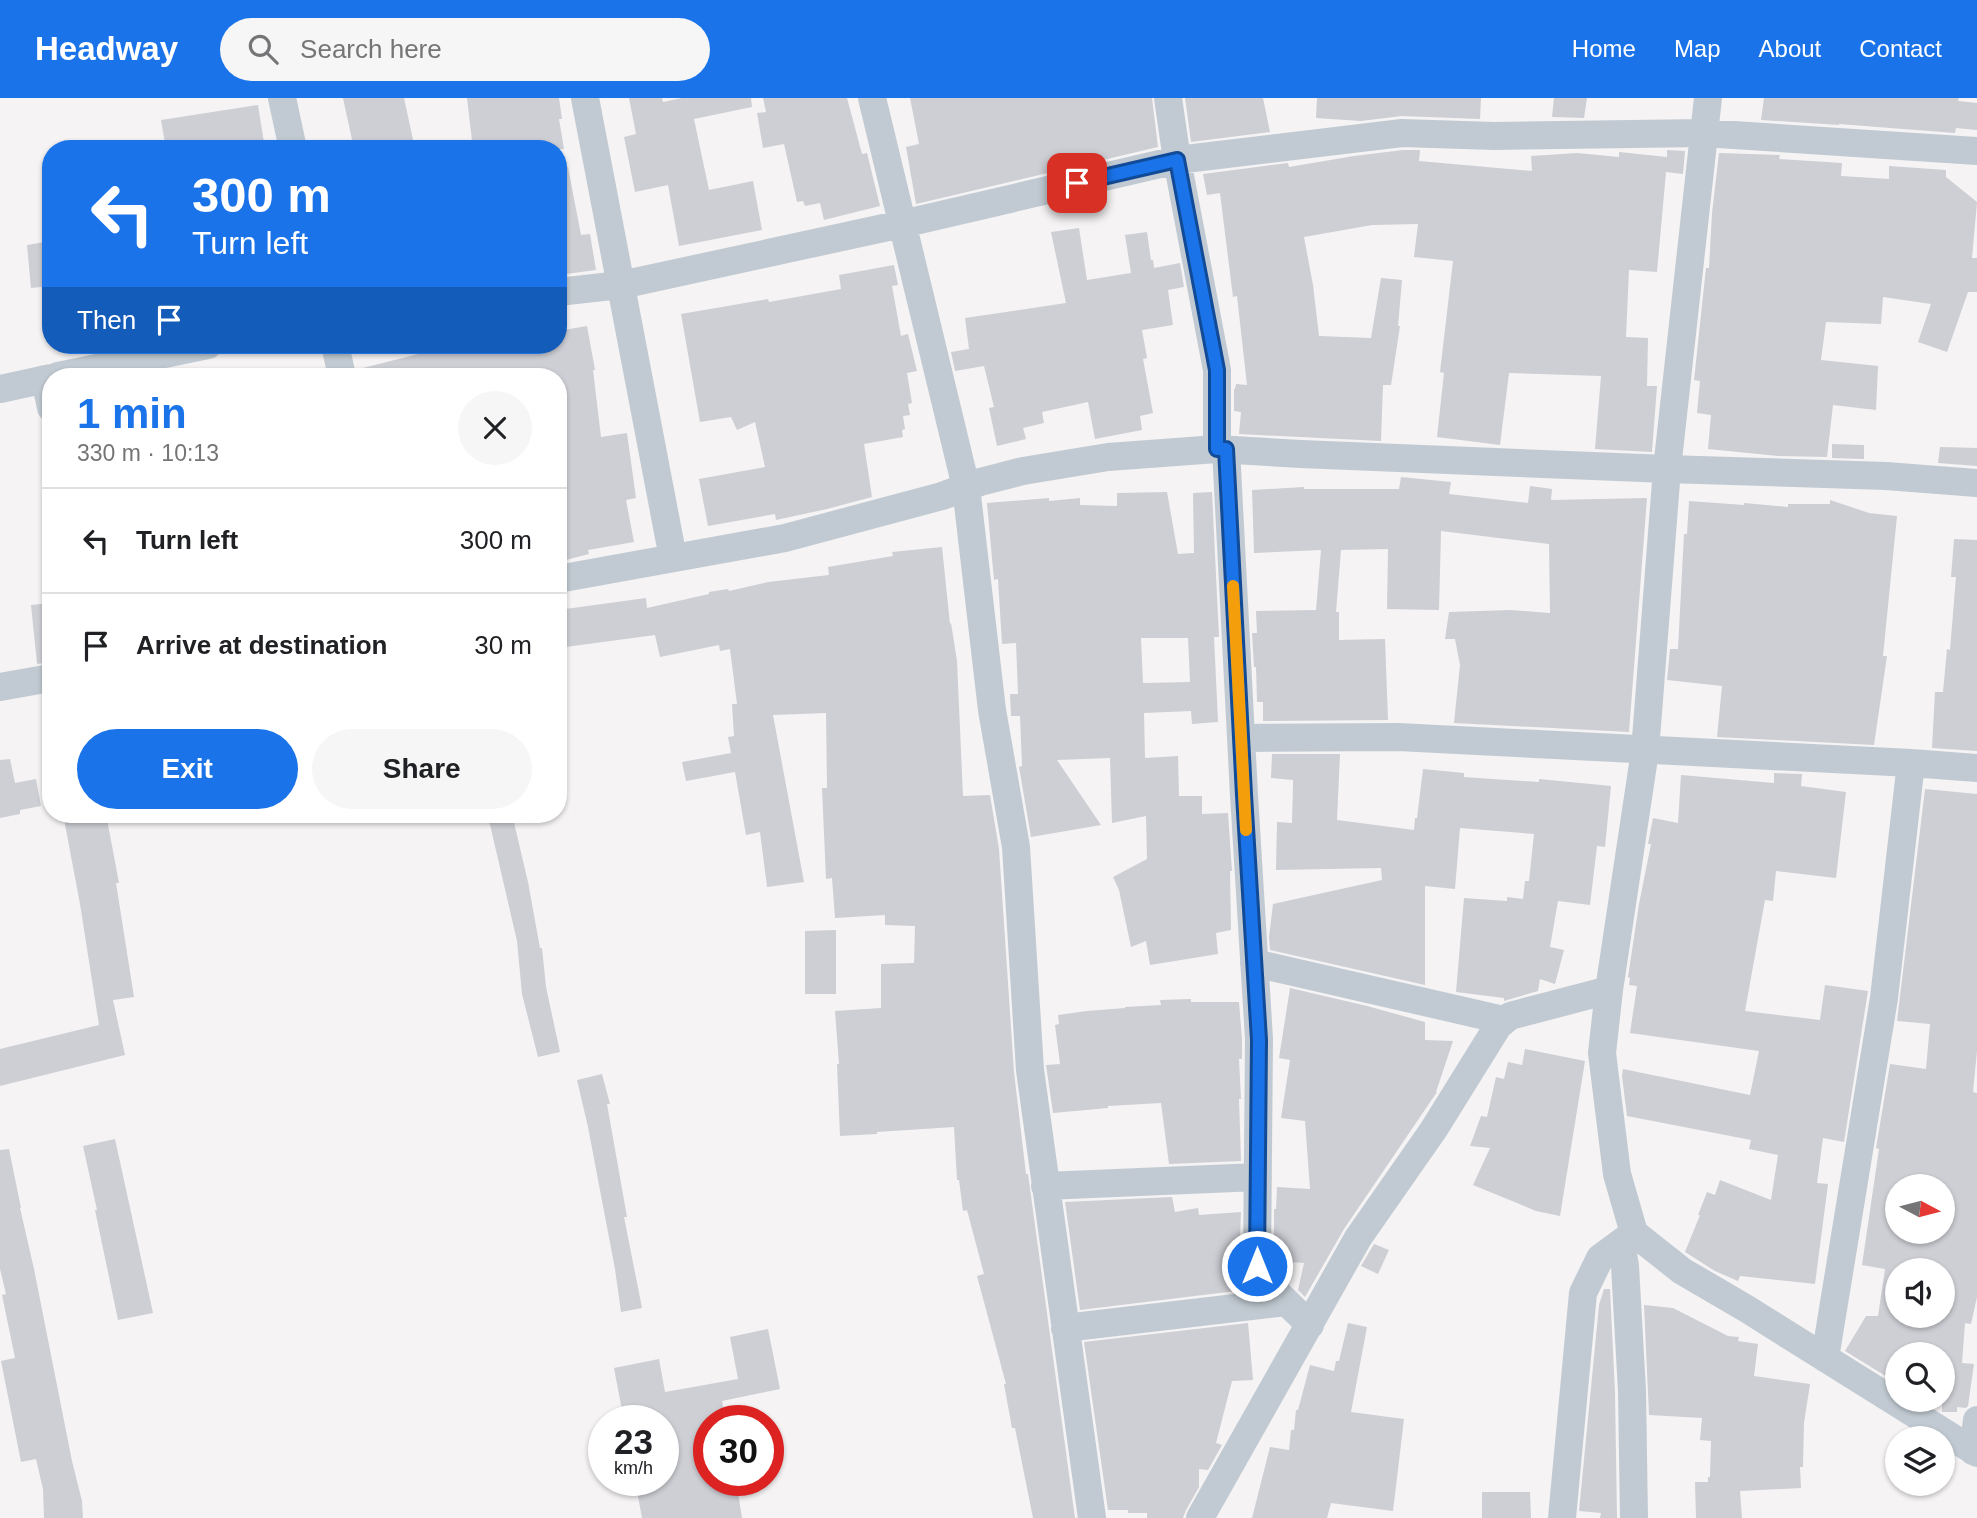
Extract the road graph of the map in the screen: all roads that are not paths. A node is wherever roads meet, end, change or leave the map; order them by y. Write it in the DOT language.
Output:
graph roads {
  1 [pos="282,98"];
  2 [pos="585,98"];
  3 [pos="872,98"];
  4 [pos="1168,98"];
  5 [pos="1707,98"];
  6 [pos="1703,133"];
  7 [pos="291,140"];
  8 [pos="1977,151"];
  9 [pos="1177,160"];
  10 [pos="902,224"];
  11 [pos="621,285"];
  12 [pos="567,291"];
  13 [pos="165,354"];
  14 [pos="99,368"];
  15 [pos="42,380"];
  16 [pos="0,388"];
  17 [pos="1222,449"];
  18 [pos="1667,470"];
  19 [pos="1977,482"];
  20 [pos="965,487"];
  21 [pos="673,558"];
  22 [pos="567,577"];
  23 [pos="42,680"];
  24 [pos="0,687"];
  25 [pos="1241,738"];
  26 [pos="1645,751"];
  27 [pos="1911,763"];
  28 [pos="1977,768"];
  29 [pos="1254,963"];
  30 [pos="1609,990"];
  31 [pos="1503,1020"];
  32 [pos="1258,1177"];
  33 [pos="1045,1186"];
  34 [pos="1628,1238"];
  35 [pos="1286,1302"];
  36 [pos="1310,1325"];
  37 [pos="1065,1328"];
  38 [pos="1825,1358"];
  39 [pos="1977,1420"];
  40 [pos="1975,1452"];
  41 [pos="1092,1518"];
  42 [pos="1200,1518"];
  43 [pos="1562,1518"];
  44 [pos="1634,1518"];
  1 -- 7 [label="street"];
  2 -- 11 [label="street"];
  3 -- 10 [label="street"];
  4 -- 9 [label="street"];
  5 -- 6 [label="street"];
  6 -- 8 [label="street"];
  6 -- 9 [label="street"];
  6 -- 18 [label="street"];
  9 -- 10 [label="street"];
  9 -- 17 [label="street"];
  10 -- 11 [label="street"];
  10 -- 20 [label="street"];
  11 -- 12 [label="street"];
  11 -- 21 [label="street"];
  13 -- 14 [label="street"];
  15 -- 16 [label="street"];
  17 -- 18 [label="street"];
  17 -- 20 [label="street"];
  17 -- 25 [label="street"];
  18 -- 19 [label="street"];
  18 -- 26 [label="street"];
  20 -- 21 [label="street"];
  20 -- 33 [label="street"];
  21 -- 22 [label="street"];
  23 -- 24 [label="street"];
  25 -- 26 [label="street"];
  25 -- 29 [label="street"];
  26 -- 27 [label="street"];
  26 -- 30 [label="street"];
  27 -- 28 [label="street"];
  27 -- 38 [label="street"];
  29 -- 31 [label="street"];
  29 -- 32 [label="street"];
  30 -- 31 [label="street"];
  30 -- 34 [label="street"];
  31 -- 36 [label="street"];
  32 -- 33 [label="street"];
  32 -- 35 [label="street"];
  33 -- 37 [label="street"];
  34 -- 38 [label="street"];
  34 -- 43 [label="street"];
  34 -- 44 [label="street"];
  35 -- 36 [label="street"];
  35 -- 37 [label="street"];
  36 -- 42 [label="street"];
  37 -- 41 [label="street"];
  38 -- 40 [label="street"];
  39 -- 40 [label="street"];
}
